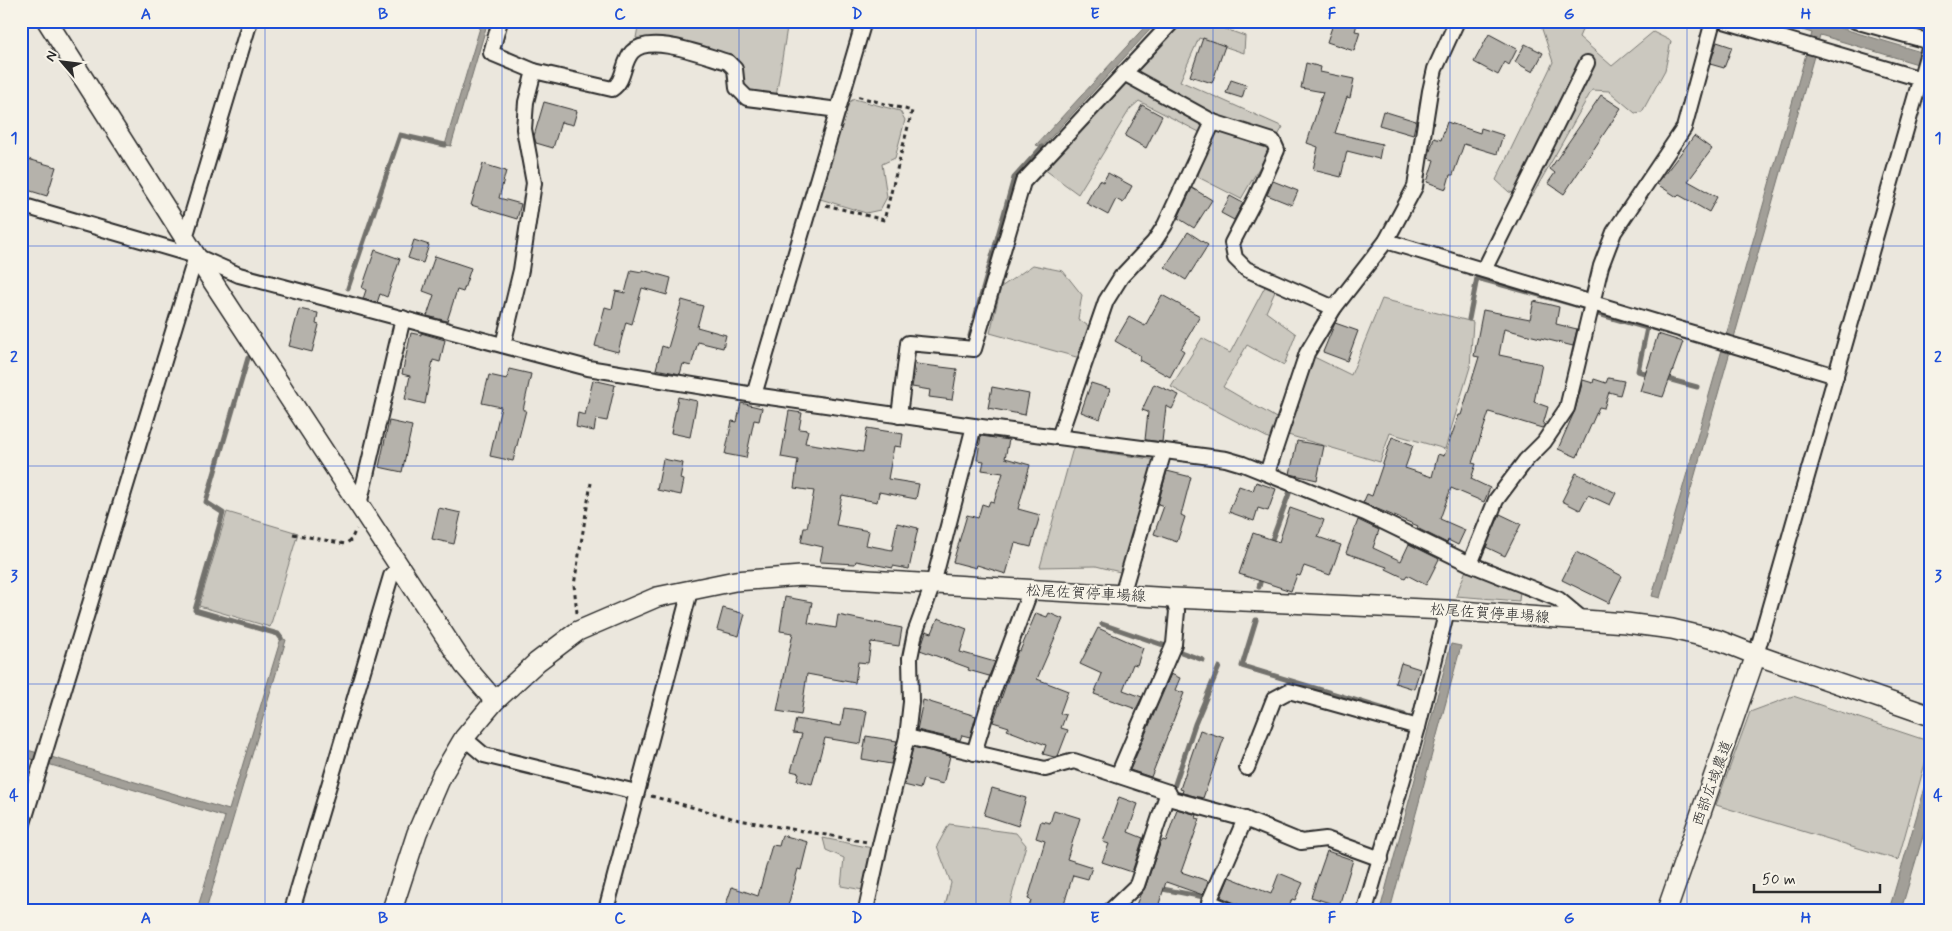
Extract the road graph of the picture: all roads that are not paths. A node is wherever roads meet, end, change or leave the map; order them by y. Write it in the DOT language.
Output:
graph roads {
  1 [pos="47,21"];
  2 [pos="250,21"];
  3 [pos="500,21"];
  4 [pos="864,21"];
  5 [pos="1173,21"];
  6 [pos="1457,21"];
  7 [pos="1712,21"];
  8 [pos="1724,21"];
  9 [pos="1855,21"];
  10 [pos="1930,45"];
  11 [pos="1588,64"];
  12 [pos="534,71"];
  13 [pos="1124,73"];
  14 [pos="1925,77"];
  15 [pos="838,110"];
  16 [pos="1213,122"];
  17 [pos="21,205"];
  18 [pos="186,238"];
  19 [pos="1386,241"];
  20 [pos="196,256"];
  21 [pos="1484,270"];
  22 [pos="1591,302"];
  23 [pos="1334,308"];
  24 [pos="403,318"];
  25 [pos="503,345"];
  26 [pos="1836,376"];
  27 [pos="754,396"];
  28 [pos="899,416"];
  29 [pos="974,426"];
  30 [pos="1059,437"];
  31 [pos="1164,451"];
  32 [pos="1267,473"];
  33 [pos="360,505"];
  34 [pos="1470,564"];
  35 [pos="400,568"];
  36 [pos="933,584"];
  37 [pos="1031,590"];
  38 [pos="690,591"];
  39 [pos="1122,595"];
  40 [pos="1173,598"];
  41 [pos="1447,610"];
  42 [pos="1582,619"];
  43 [pos="1756,655"];
  44 [pos="495,701"];
  45 [pos="1931,716"];
  46 [pos="1418,727"];
  47 [pos="907,737"];
  48 [pos="464,738"];
  49 [pos="974,753"];
  50 [pos="1248,768"];
  51 [pos="1118,774"];
  52 [pos="636,792"];
  53 [pos="1170,796"];
  54 [pos="1245,819"];
  55 [pos="21,830"];
  56 [pos="1380,859"];
  57 [pos="292,910"];
  58 [pos="392,910"];
  59 [pos="606,910"];
  60 [pos="866,910"];
  61 [pos="1111,910"];
  62 [pos="1228,910"];
  63 [pos="1365,910"];
  64 [pos="1667,910"];
  1 -- 18 [label="main road"];
  2 -- 18 [label="street"];
  3 -- 12 [label="street"];
  4 -- 15 [label="street"];
  5 -- 13 [label="street"];
  6 -- 19 [label="street"];
  7 -- 22 [label="street"];
  8 -- 14 [label="street"];
  9 -- 10 [label="street"];
  10 -- 14 [label="street"];
  11 -- 21 [label="street"];
  12 -- 15 [label="street"];
  12 -- 25 [label="street"];
  13 -- 16 [label="street"];
  13 -- 28 [label="street"];
  14 -- 26 [label="street"];
  15 -- 27 [label="street"];
  16 -- 23 [label="street"];
  16 -- 30 [label="street"];
  17 -- 20 [label="street"];
  18 -- 20 [label="main road"];
  19 -- 21 [label="street"];
  19 -- 23 [label="street"];
  20 -- 24 [label="street"];
  20 -- 33 [label="main road"];
  20 -- 55 [label="street"];
  21 -- 22 [label="street"];
  22 -- 26 [label="street"];
  22 -- 34 [label="street"];
  23 -- 32 [label="street"];
  24 -- 25 [label="street"];
  24 -- 33 [label="street"];
  25 -- 27 [label="street"];
  26 -- 43 [label="street"];
  27 -- 28 [label="street"];
  28 -- 29 [label="street"];
  29 -- 30 [label="street"];
  29 -- 36 [label="street"];
  30 -- 31 [label="street"];
  31 -- 32 [label="street"];
  31 -- 39 [label="street"];
  32 -- 34 [label="street"];
  33 -- 35 [label="main road"];
  34 -- 42 [label="street"];
  35 -- 44 [label="main road"];
  35 -- 57 [label="street"];
  36 -- 37 [label="main road, 松尾佐賀停車場線"];
  36 -- 38 [label="main road, 松尾佐賀停車場線"];
  36 -- 47 [label="street"];
  37 -- 39 [label="main road, 松尾佐賀停車場線"];
  37 -- 49 [label="street"];
  38 -- 44 [label="main road, 松尾佐賀停車場線"];
  38 -- 52 [label="street"];
  39 -- 40 [label="main road, 松尾佐賀停車場線"];
  40 -- 41 [label="main road, 松尾佐賀停車場線"];
  40 -- 51 [label="street"];
  41 -- 42 [label="main road, 松尾佐賀停車場線"];
  41 -- 46 [label="street"];
  42 -- 43 [label="main road, 松尾佐賀停車場線"];
  43 -- 45 [label="main road, 松尾佐賀停車場線"];
  43 -- 64 [label="main road, 西部広域農道"];
  44 -- 48 [label="main road, 松尾佐賀停車場線"];
  46 -- 50 [label="street"];
  46 -- 56 [label="street"];
  47 -- 49 [label="street"];
  47 -- 60 [label="street"];
  48 -- 52 [label="street"];
  48 -- 58 [label="main road, 松尾佐賀停車場線"];
  49 -- 51 [label="street"];
  51 -- 53 [label="street"];
  52 -- 59 [label="street"];
  53 -- 54 [label="street"];
  53 -- 61 [label="street"];
  54 -- 56 [label="street"];
  54 -- 62 [label="street"];
  56 -- 63 [label="street"];
}
